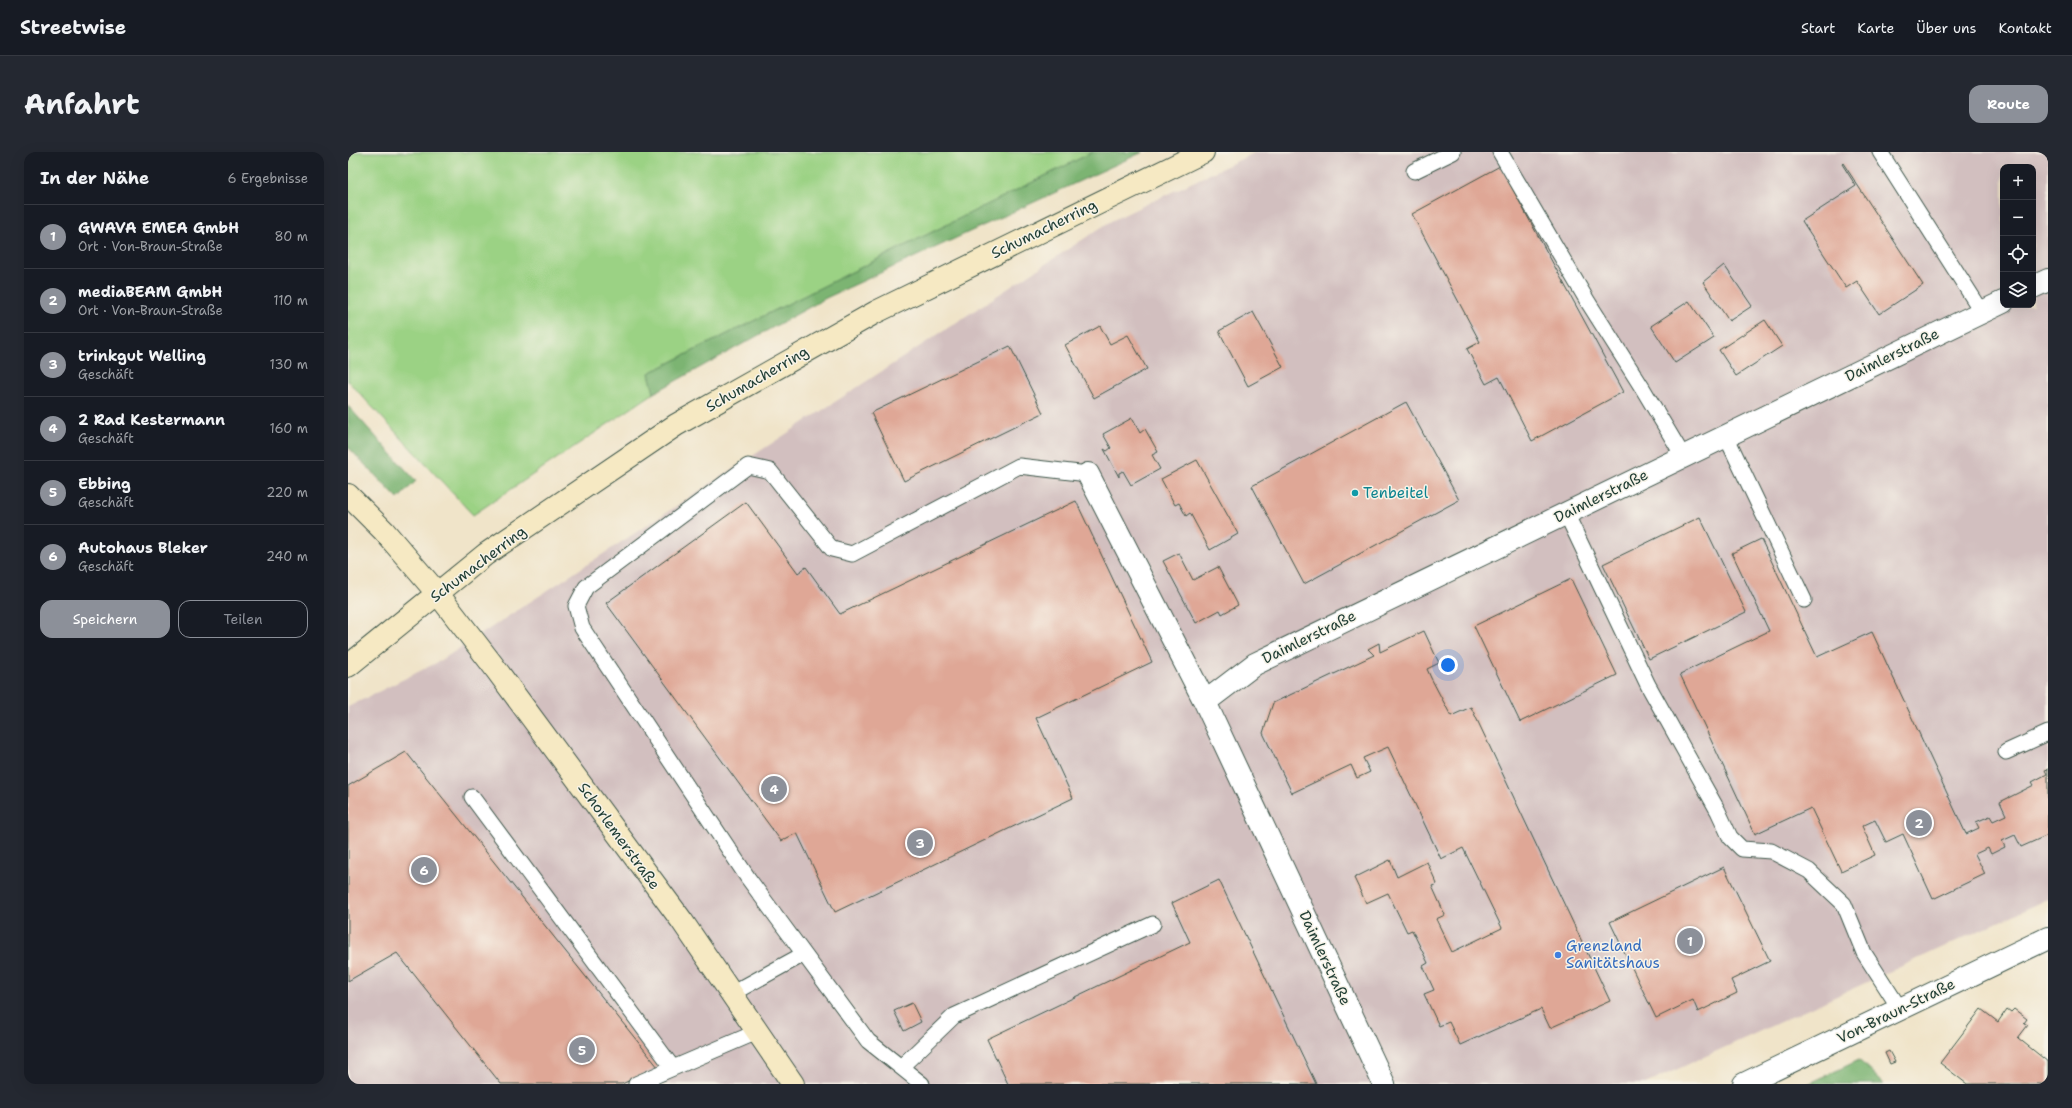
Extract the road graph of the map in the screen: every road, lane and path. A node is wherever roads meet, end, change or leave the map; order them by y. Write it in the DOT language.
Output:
graph roads {
  1 [pos="1203,152"];
  2 [pos="1453,152"];
  3 [pos="1500,152"];
  4 [pos="1880,152"];
  5 [pos="1414,171"];
  6 [pos="2048,280"];
  7 [pos="2036,286"];
  8 [pos="2000,303"];
  9 [pos="1982,312"];
  10 [pos="1726,436"];
  11 [pos="1683,456"];
  12 [pos="1088,474"];
  13 [pos="348,495"];
  14 [pos="1566,513"];
  15 [pos="438,594"];
  16 [pos="1804,600"];
  17 [pos="348,666"];
  18 [pos="1205,702"];
  19 [pos="2048,733"];
  20 [pos="2006,752"];
  21 [pos="472,797"];
  22 [pos="1153,924"];
  23 [pos="2048,938"];
  24 [pos="804,954"];
  25 [pos="731,994"];
  26 [pos="1900,1009"];
  27 [pos="757,1032"];
  28 [pos="901,1067"];
  29 [pos="673,1068"];
  30 [pos="636,1084"];
  31 [pos="793,1084"];
  32 [pos="922,1084"];
  33 [pos="1384,1084"];
  34 [pos="1744,1084"];
  1 -- 15 [label="main road, Schumacherring"];
  2 -- 5 [label="lane"];
  3 -- 11 [label="lane"];
  4 -- 9 [label="lane"];
  6 -- 7 [label="street"];
  8 -- 9 [label="street, Daimlerstraße"];
  9 -- 10 [label="street, Daimlerstraße"];
  10 -- 11 [label="street, Daimlerstraße"];
  10 -- 16 [label="lane"];
  11 -- 14 [label="street, Daimlerstraße"];
  12 -- 18 [label="street, Daimlerstraße"];
  12 -- 24 [label="lane"];
  13 -- 15 [label="main road, Schorlemerstraße"];
  14 -- 18 [label="street, Daimlerstraße"];
  14 -- 26 [label="lane"];
  15 -- 17 [label="main road, Schumacherring"];
  15 -- 25 [label="main road, Schorlemerstraße"];
  18 -- 33 [label="street, Daimlerstraße"];
  19 -- 20 [label="lane"];
  21 -- 29 [label="lane"];
  22 -- 28 [label="lane"];
  23 -- 26 [label="street, Von-Braun-Straße"];
  24 -- 25 [label="lane"];
  24 -- 28 [label="lane"];
  25 -- 27 [label="main road, Schorlemerstraße"];
  26 -- 34 [label="street, Von-Braun-Straße"];
  27 -- 29 [label="lane"];
  27 -- 31 [label="main road, Schorlemerstraße"];
  28 -- 32 [label="lane"];
  29 -- 30 [label="lane"];
}
